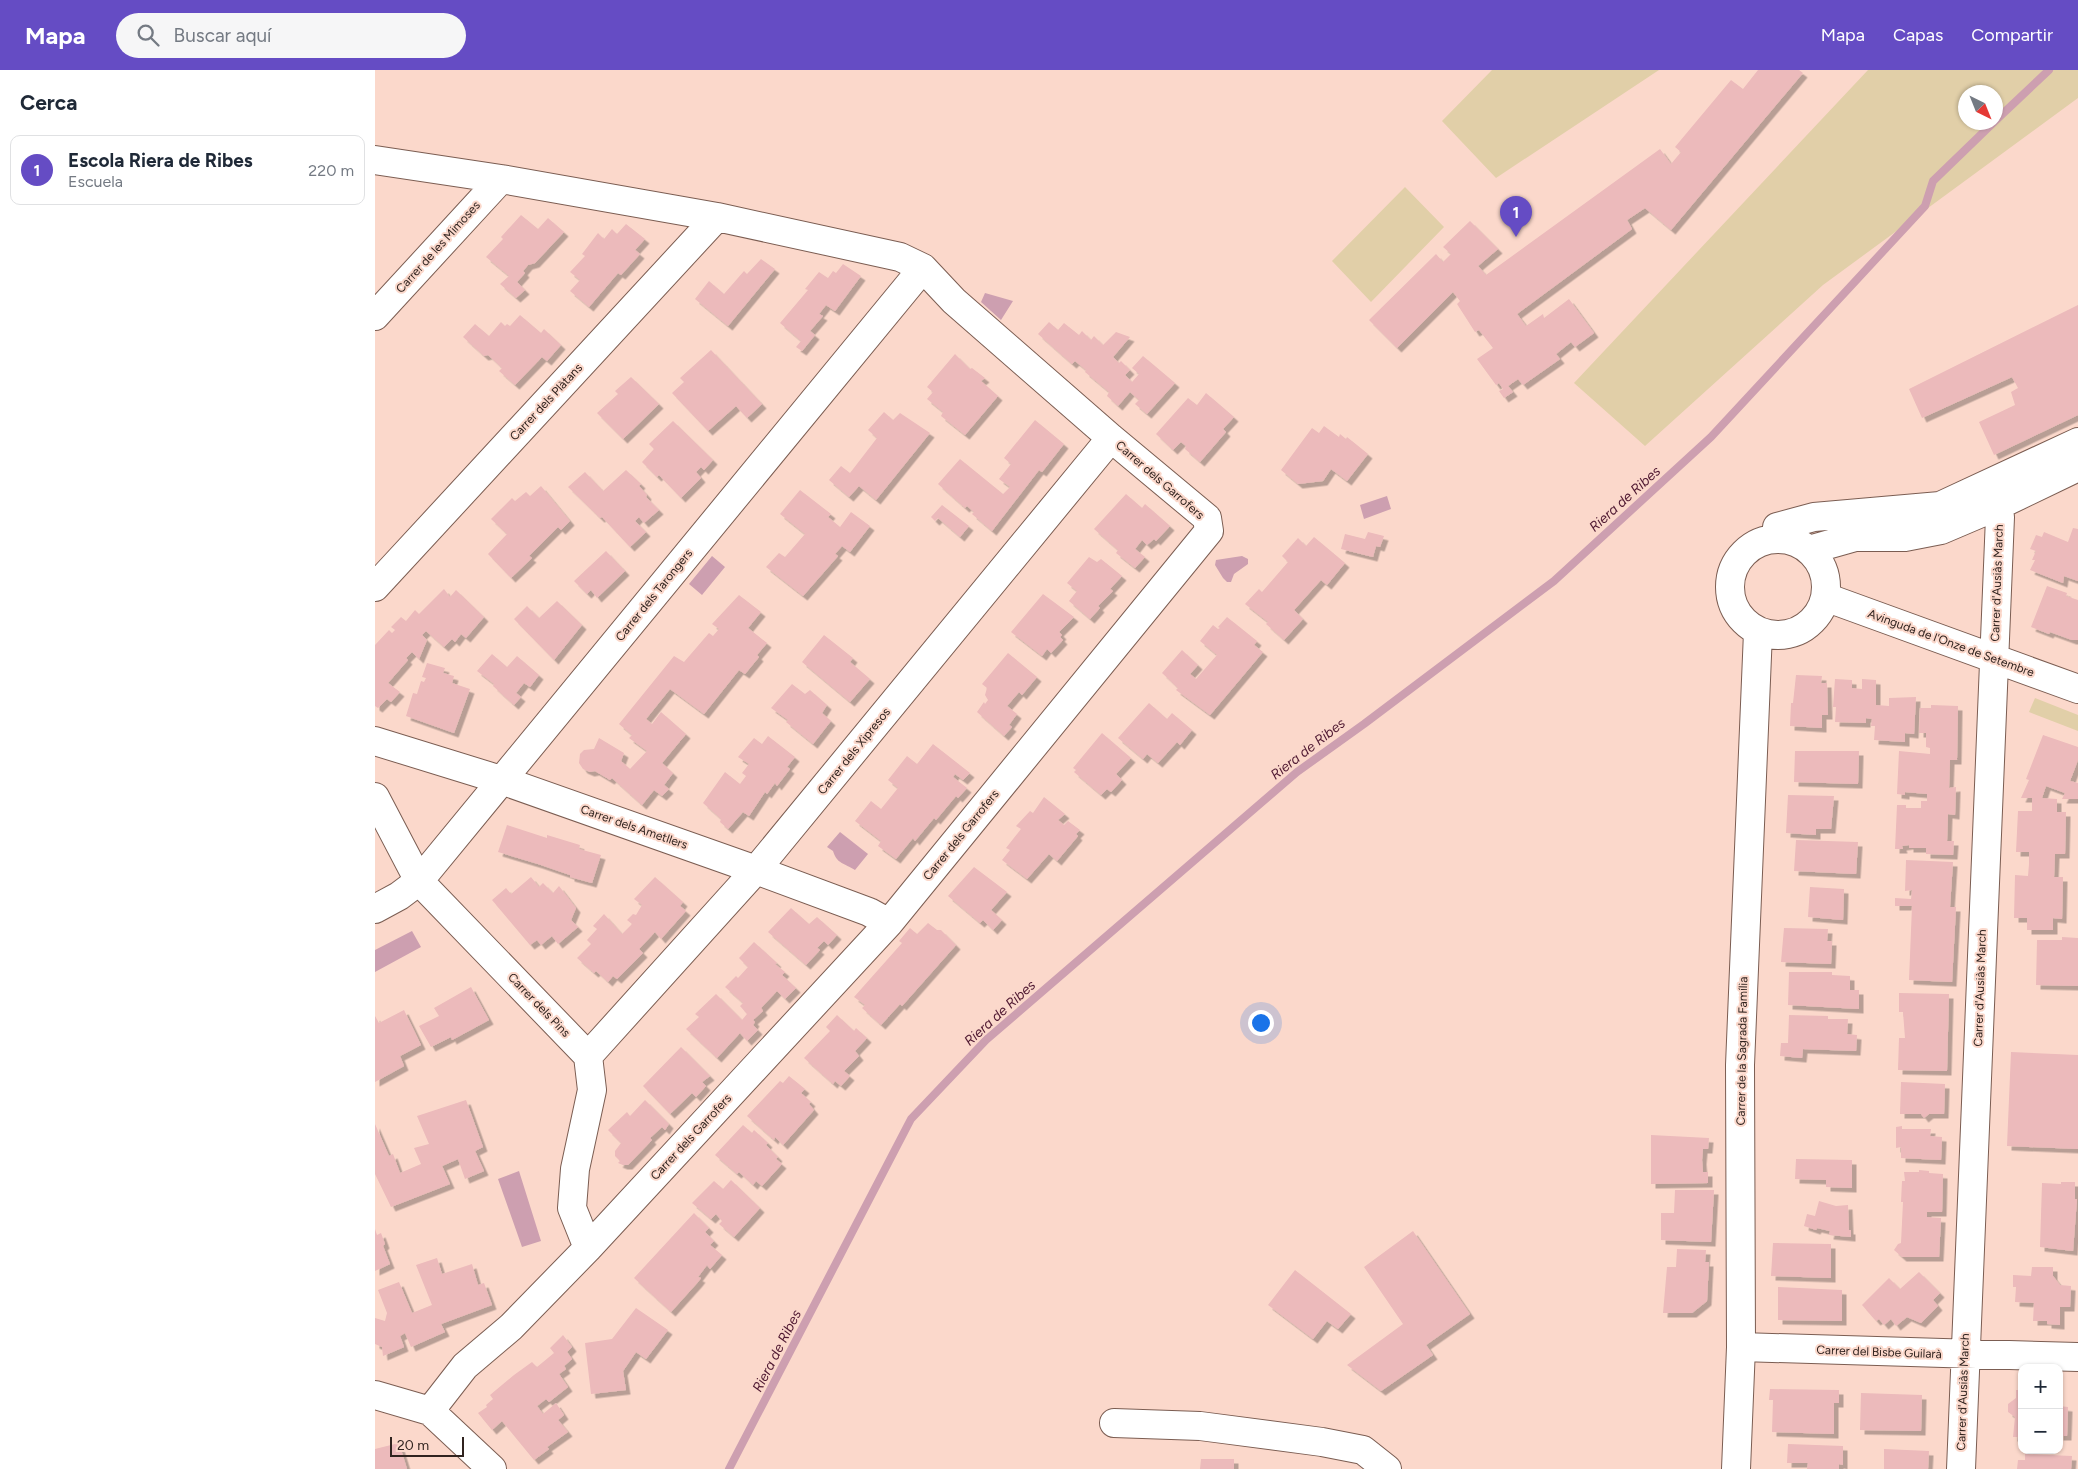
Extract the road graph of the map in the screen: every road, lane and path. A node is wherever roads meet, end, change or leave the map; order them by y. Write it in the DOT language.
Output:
graph roads {
  1 [pos="375,160"];
  2 [pos="501,179"];
  3 [pos="717,217"];
  4 [pos="923,268"];
  5 [pos="375,316"];
  6 [pos="1111,438"];
  7 [pos="2078,442"];
  8 [pos="2078,467"];
  9 [pos="1995,507"];
  10 [pos="1777,527"];
  11 [pos="1809,550"];
  12 [pos="375,587"];
  13 [pos="1825,596"];
  14 [pos="1758,632"];
  15 [pos="1994,658"];
  16 [pos="2078,689"];
  17 [pos="375,741"];
  18 [pos="501,780"];
  19 [pos="375,797"];
  20 [pos="756,870"];
  21 [pos="419,881"];
  22 [pos="375,909"];
  23 [pos="889,923"];
  24 [pos="588,1056"];
  25 [pos="587,1248"];
  26 [pos="1741,1347"];
  27 [pos="1964,1354"];
  28 [pos="2078,1357"];
  29 [pos="375,1395"];
  30 [pos="430,1411"];
  31 [pos="1114,1423"];
  32 [pos="492,1469"];
  33 [pos="1387,1469"];
  34 [pos="1735,1469"];
  35 [pos="1961,1469"];
  1 -- 2 [label="street"];
  2 -- 3 [label="street"];
  2 -- 5 [label="street, Carrer de les Mimoses"];
  3 -- 4 [label="street"];
  3 -- 12 [label="street, Carrer dels Plàtans"];
  4 -- 6 [label="street, Carrer dels Garrofers"];
  4 -- 18 [label="street, Carrer dels Tarongers"];
  6 -- 20 [label="street, Carrer dels Xipresos"];
  6 -- 23 [label="street, Carrer dels Garrofers"];
  7 -- 10 [label="street"];
  8 -- 9 [label="street"];
  9 -- 11 [label="street"];
  9 -- 15 [label="street, Carrer d'Ausiàs March"];
  11 -- 13 [label="street"];
  11 -- 14 [label="street"];
  13 -- 14 [label="street"];
  13 -- 15 [label="street, Avinguda de l'Onze de Setembre"];
  14 -- 26 [label="street, Carrer de la Sagrada Família"];
  15 -- 16 [label="street, Avinguda de l'Onze de Setembre"];
  15 -- 27 [label="street, Carrer d'Ausiàs March"];
  17 -- 18 [label="street, Carrer dels Ametllers"];
  18 -- 20 [label="street, Carrer dels Ametllers"];
  18 -- 21 [label="street, Carrer dels Tarongers"];
  19 -- 21 [label="street, Carrer dels Pins"];
  20 -- 23 [label="street, Carrer dels Ametllers"];
  20 -- 24 [label="street, Carrer dels Xipresos"];
  21 -- 22 [label="street, Carrer dels Tarongers"];
  21 -- 24 [label="street, Carrer dels Pins"];
  23 -- 25 [label="street, Carrer dels Garrofers"];
  24 -- 25 [label="street"];
  25 -- 30 [label="street, Carrer dels Garrofers"];
  26 -- 27 [label="street, Carrer del Bisbe Guilarà"];
  26 -- 34 [label="street, Carrer de la Sagrada Família"];
  27 -- 28 [label="street, Carrer del Bisbe Guilarà"];
  27 -- 35 [label="street, Carrer d'Ausiàs March"];
  29 -- 30 [label="street"];
  30 -- 32 [label="street"];
  31 -- 33 [label="street"];
}
